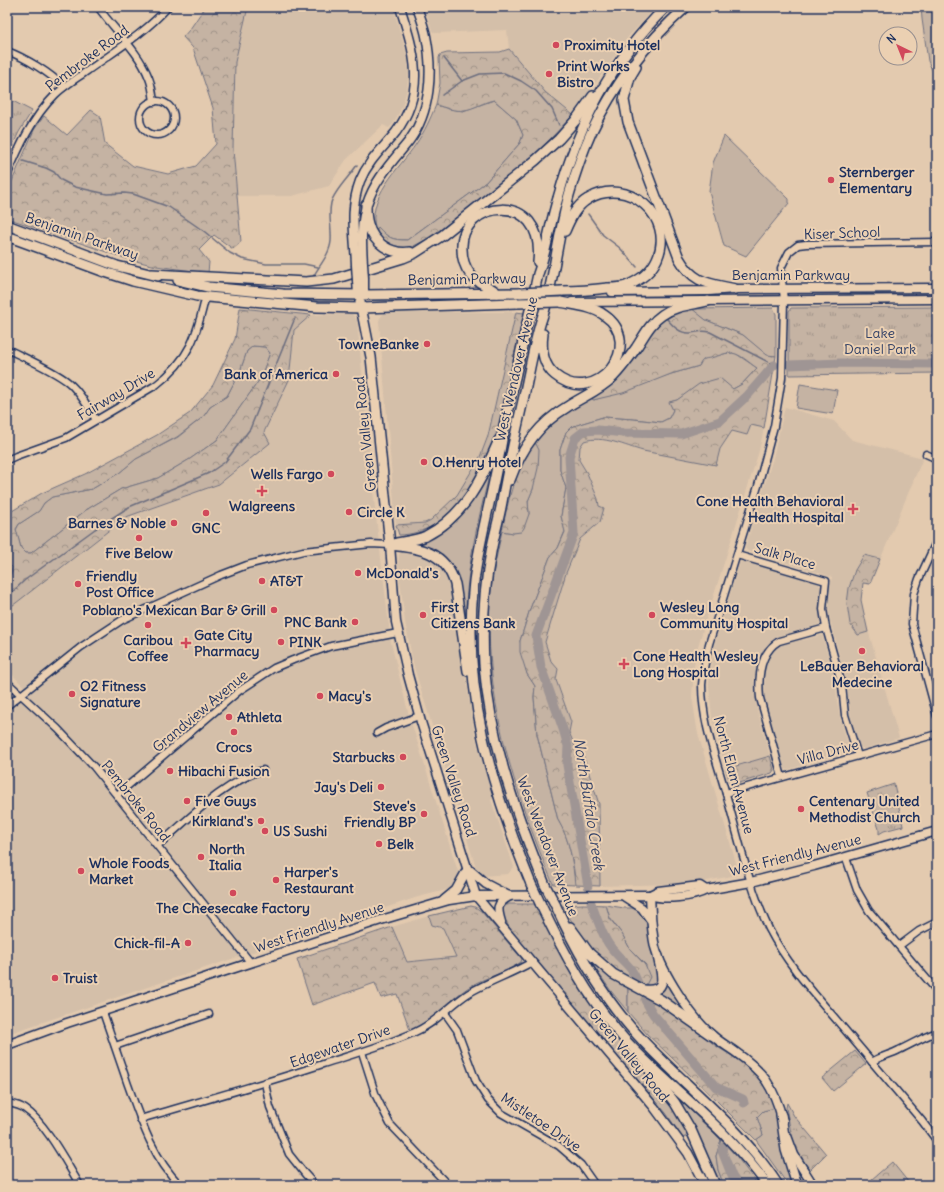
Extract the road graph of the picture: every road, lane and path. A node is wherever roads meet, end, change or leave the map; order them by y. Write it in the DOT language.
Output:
graph roads {
  1 [pos="98,7"];
  2 [pos="168,7"];
  3 [pos="400,7"];
  4 [pos="417,7"];
  5 [pos="666,7"];
  6 [pos="686,7"];
  7 [pos="652,42"];
  8 [pos="127,43"];
  9 [pos="7,51"];
  10 [pos="608,78"];
  11 [pos="64,87"];
  12 [pos="154,102"];
  13 [pos="7,176"];
  14 [pos="366,205"];
  15 [pos="7,225"];
  16 [pos="7,236"];
  17 [pos="937,242"];
  18 [pos="560,243"];
  19 [pos="429,244"];
  20 [pos="359,265"];
  21 [pos="152,274"];
  22 [pos="538,274"];
  23 [pos="208,287"];
  24 [pos="937,288"];
  25 [pos="735,289"];
  26 [pos="784,290"];
  27 [pos="579,291"];
  28 [pos="497,293"];
  29 [pos="361,295"];
  30 [pos="206,297"];
  31 [pos="937,299"];
  32 [pos="708,301"];
  33 [pos="784,301"];
  34 [pos="560,302"];
  35 [pos="546,306"];
  36 [pos="362,308"];
  37 [pos="7,349"];
  38 [pos="96,420"];
  39 [pos="504,427"];
  40 [pos="926,454"];
  41 [pos="937,459"];
  42 [pos="7,460"];
  43 [pos="501,504"];
  44 [pos="936,543"];
  45 [pos="390,545"];
  46 [pos="737,555"];
  47 [pos="826,628"];
  48 [pos="398,633"];
  49 [pos="7,682"];
  50 [pos="21,695"];
  51 [pos="7,706"];
  52 [pos="476,706"];
  53 [pos="419,716"];
  54 [pos="937,716"];
  55 [pos="377,733"];
  56 [pos="937,734"];
  57 [pos="858,756"];
  58 [pos="262,770"];
  59 [pos="782,777"];
  60 [pos="726,793"];
  61 [pos="117,795"];
  62 [pos="937,831"];
  63 [pos="158,846"];
  64 [pos="846,858"];
  65 [pos="467,870"];
  66 [pos="750,882"];
  67 [pos="650,895"];
  68 [pos="476,896"];
  69 [pos="509,896"];
  70 [pos="622,896"];
  71 [pos="440,903"];
  72 [pos="555,906"];
  73 [pos="937,922"];
  74 [pos="652,923"];
  75 [pos="502,927"];
  76 [pos="899,946"];
  77 [pos="658,956"];
  78 [pos="532,962"];
  79 [pos="251,963"];
  80 [pos="643,990"];
  81 [pos="937,992"];
  82 [pos="103,1012"];
  83 [pos="446,1013"];
  84 [pos="209,1014"];
  85 [pos="937,1032"];
  86 [pos="711,1035"];
  87 [pos="628,1042"];
  88 [pos="7,1045"];
  89 [pos="115,1046"];
  90 [pos="362,1052"];
  91 [pos="872,1062"];
  92 [pos="265,1083"];
  93 [pos="7,1103"];
  94 [pos="781,1116"];
  95 [pos="140,1119"];
  96 [pos="937,1141"];
  97 [pos="80,1185"];
  98 [pos="180,1185"];
  99 [pos="315,1185"];
  100 [pos="448,1185"];
  101 [pos="595,1185"];
  102 [pos="705,1185"];
  103 [pos="715,1185"];
  104 [pos="767,1185"];
  105 [pos="778,1185"];
  106 [pos="797,1185"];
  107 [pos="813,1185"];
  1 -- 8 [label="street"];
  2 -- 8 [label="street, Pembroke Road"];
  3 -- 20 [label="main road, Green Valley Road"];
  4 -- 14 [label="main road, Green Valley Road"];
  5 -- 10 [label="highway, West Wendover Avenue"];
  6 -- 7 [label="highway, West Wendover Avenue"];
  7 -- 18 [label="highway, West Wendover Avenue"];
  7 -- 25 [label="highway"];
  8 -- 11 [label="street, Pembroke Road"];
  8 -- 12 [label="street"];
  9 -- 11 [label="street"];
  10 -- 19 [label="highway"];
  10 -- 22 [label="highway, West Wendover Avenue"];
  11 -- 13 [label="street, Pembroke Road"];
  12 -- 12 [label="street"];
  14 -- 19 [label="highway"];
  14 -- 20 [label="main road, Green Valley Road"];
  15 -- 21 [label="highway, Benjamin Parkway"];
  16 -- 30 [label="highway, Benjamin Parkway"];
  17 -- 26 [label="street, Kiser School"];
  18 -- 27 [label="highway"];
  18 -- 35 [label="highway, West Wendover Avenue"];
  19 -- 21 [label="highway"];
  20 -- 29 [label="main road, Green Valley Road, bridge"];
  21 -- 23 [label="highway, Benjamin Parkway"];
  22 -- 28 [label="highway"];
  22 -- 39 [label="highway, West Wendover Avenue"];
  23 -- 29 [label="highway, Benjamin Parkway"];
  23 -- 30 [label="street, Fairway Drive"];
  24 -- 26 [label="main road, Benjamin Parkway"];
  25 -- 26 [label="main road, Benjamin Parkway"];
  25 -- 27 [label="main road, Benjamin Parkway"];
  26 -- 33 [label="street, North Elam Avenue"];
  27 -- 28 [label="highway, Benjamin Parkway, bridge"];
  28 -- 29 [label="highway, Benjamin Parkway"];
  29 -- 36 [label="highway, Green Valley Road"];
  30 -- 36 [label="highway, Benjamin Parkway"];
  30 -- 38 [label="street, Fairway Drive"];
  31 -- 33 [label="main road, Benjamin Parkway"];
  32 -- 33 [label="main road, Benjamin Parkway"];
  32 -- 34 [label="main road, Benjamin Parkway"];
  32 -- 43 [label="highway"];
  33 -- 46 [label="street, North Elam Avenue"];
  34 -- 35 [label="highway"];
  34 -- 36 [label="highway, Benjamin Parkway, bridge"];
  35 -- 43 [label="highway, West Wendover Avenue"];
  36 -- 45 [label="highway, Green Valley Road"];
  37 -- 38 [label="street"];
  38 -- 42 [label="street, Fairway Drive"];
  39 -- 45 [label="highway"];
  39 -- 52 [label="highway, West Wendover Avenue"];
  40 -- 41 [label="street"];
  43 -- 72 [label="highway, West Wendover Avenue, bridge"];
  44 -- 54 [label="street"];
  45 -- 48 [label="main road, Green Valley Road"];
  45 -- 50 [label="street"];
  45 -- 52 [label="highway"];
  46 -- 47 [label="street, Salk Place"];
  46 -- 60 [label="street, North Elam Avenue"];
  47 -- 57 [label="street"];
  47 -- 59 [label="street"];
  48 -- 53 [label="main road, Green Valley Road"];
  48 -- 61 [label="street, Grandview Avenue"];
  49 -- 50 [label="street, Pembroke Road"];
  50 -- 51 [label="street"];
  50 -- 61 [label="street, Pembroke Road"];
  52 -- 87 [label="highway, West Wendover Avenue, bridge"];
  53 -- 55 [label="street"];
  53 -- 65 [label="main road, Green Valley Road"];
  56 -- 57 [label="street, Villa Drive"];
  57 -- 59 [label="street, Villa Drive"];
  58 -- 63 [label="street"];
  59 -- 60 [label="street, Villa Drive"];
  60 -- 66 [label="street, North Elam Avenue"];
  61 -- 63 [label="street, Pembroke Road"];
  62 -- 64 [label="main road, West Friendly Avenue"];
  63 -- 79 [label="street, Pembroke Road"];
  64 -- 66 [label="main road, West Friendly Avenue"];
  64 -- 76 [label="street"];
  65 -- 68 [label="main road, Green Valley Road"];
  65 -- 69 [label="main road"];
  65 -- 71 [label="main road"];
  66 -- 67 [label="main road, West Friendly Avenue"];
  66 -- 91 [label="street, North Elam Avenue"];
  67 -- 70 [label="main road, West Friendly Avenue"];
  67 -- 74 [label="main road"];
  68 -- 69 [label="main road, West Friendly Avenue"];
  68 -- 71 [label="main road, West Friendly Avenue"];
  68 -- 75 [label="main road, Green Valley Road"];
  69 -- 70 [label="main road, West Friendly Avenue"];
  69 -- 75 [label="main road"];
  70 -- 74 [label="main road"];
  71 -- 79 [label="main road, West Friendly Avenue"];
  72 -- 80 [label="highway"];
  72 -- 105 [label="highway, West Wendover Avenue"];
  73 -- 76 [label="street"];
  74 -- 77 [label="main road"];
  75 -- 78 [label="main road, Green Valley Road"];
  76 -- 81 [label="street"];
  77 -- 80 [label="highway"];
  77 -- 86 [label="main road"];
  78 -- 83 [label="street, Edgewater Drive"];
  78 -- 102 [label="main road, Green Valley Road"];
  79 -- 82 [label="main road, West Friendly Avenue"];
  80 -- 86 [label="highway"];
  82 -- 88 [label="main road, West Friendly Avenue"];
  82 -- 89 [label="street"];
  83 -- 90 [label="street, Edgewater Drive"];
  83 -- 101 [label="street, Mistletoe Drive"];
  84 -- 89 [label="street"];
  85 -- 91 [label="street"];
  86 -- 94 [label="main road"];
  87 -- 103 [label="highway"];
  87 -- 104 [label="highway, West Wendover Avenue"];
  89 -- 95 [label="street"];
  90 -- 92 [label="street, Edgewater Drive"];
  90 -- 100 [label="street"];
  91 -- 96 [label="street, North Elam Avenue"];
  92 -- 95 [label="street, Edgewater Drive"];
  92 -- 99 [label="street"];
  93 -- 97 [label="street"];
  94 -- 106 [label="highway"];
  94 -- 107 [label="main road"];
  95 -- 98 [label="street"];
}
